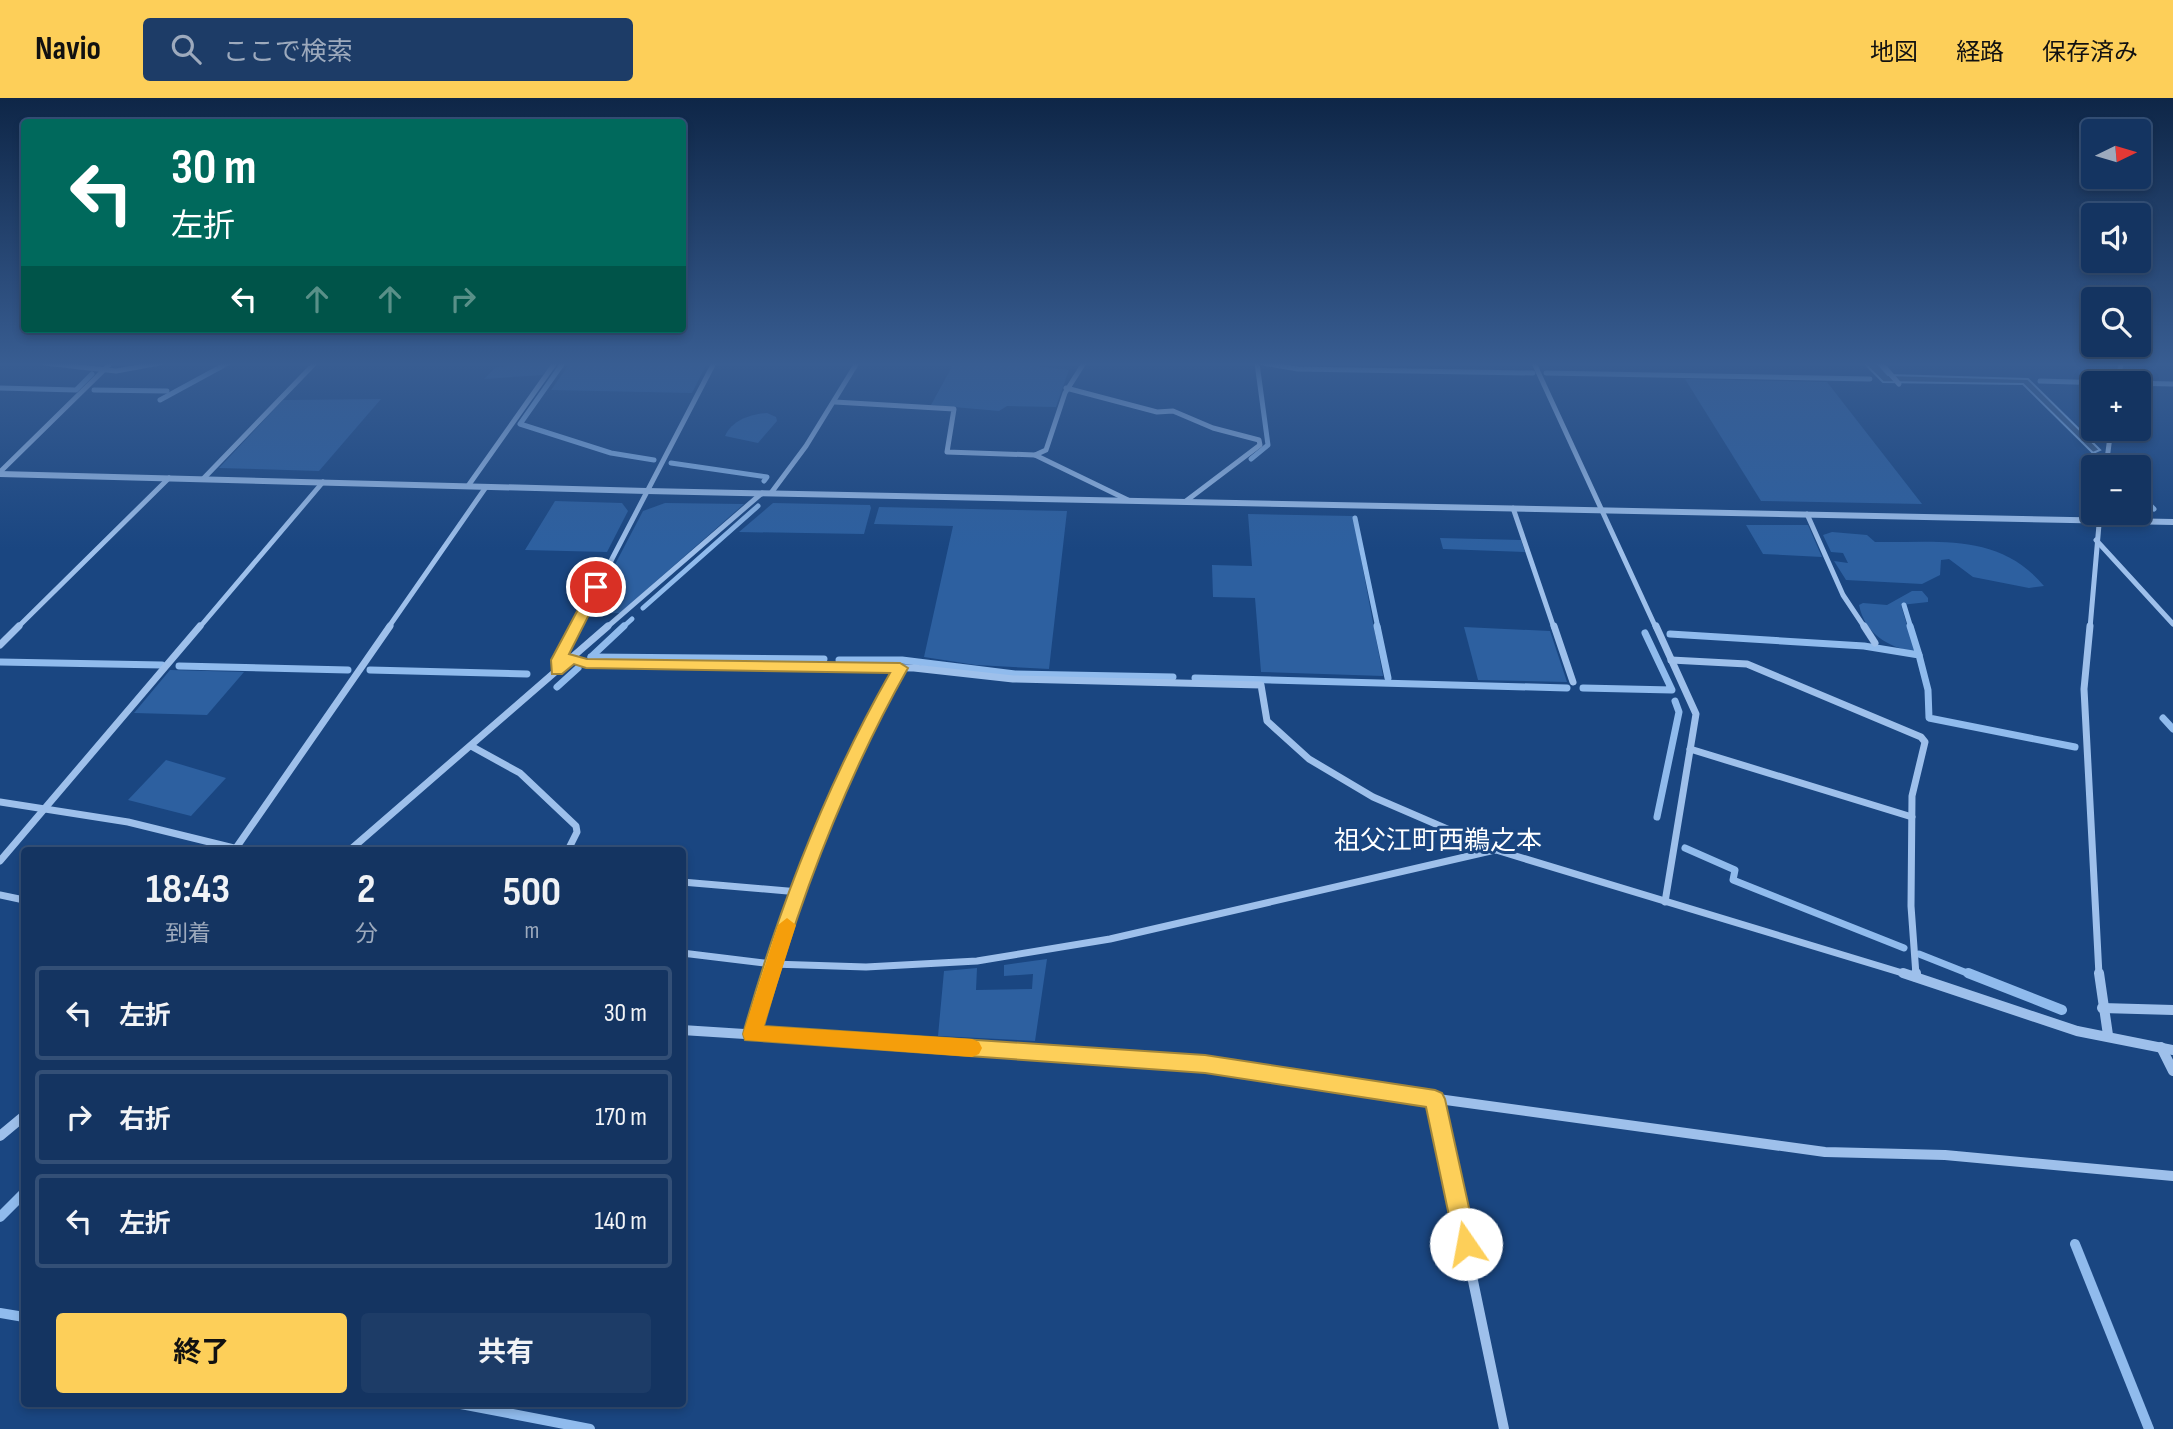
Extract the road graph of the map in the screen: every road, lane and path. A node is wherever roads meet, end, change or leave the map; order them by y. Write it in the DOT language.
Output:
graph roads {
  1 [pos="48,425"];
  2 [pos="255,425"];
  3 [pos="511,425"];
  4 [pos="681,425"];
  5 [pos="820,425"];
  6 [pos="951,425"];
  7 [pos="1058,425"];
  8 [pos="1206,425"];
  9 [pos="1562,425"];
  10 [pos="1035,455"];
  11 [pos="0,473"];
  12 [pos="169,478"];
  13 [pos="203,479"];
  14 [pos="323,482"];
  15 [pos="468,486"];
  16 [pos="486,487"];
  17 [pos="647,491"];
  18 [pos="766,493"];
  19 [pos="1128,500"];
  20 [pos="1186,501"];
  21 [pos="1513,508"];
  22 [pos="1601,510"];
  23 [pos="1807,514"];
  24 [pos="2081,517"];
  25 [pos="2151,521"];
  26 [pos="2173,522"];
  27 [pos="2098,525"];
  28 [pos="2096,540"];
  29 [pos="2173,624"];
  30 [pos="1875,643"];
  31 [pos="0,645"];
  32 [pos="572,658"];
  33 [pos="1671,660"];
  34 [pos="900,668"];
  35 [pos="557,671"];
  36 [pos="1573,682"];
  37 [pos="471,746"];
  38 [pos="1690,749"];
  39 [pos="0,802"];
  40 [pos="47,807"];
  41 [pos="1912,817"];
  42 [pos="231,847"];
  43 [pos="240,847"];
  44 [pos="353,847"];
  45 [pos="570,847"];
  46 [pos="1496,850"];
  47 [pos="0,861"];
  48 [pos="686,882"];
  49 [pos="799,892"];
  50 [pos="0,895"];
  51 [pos="21,899"];
  52 [pos="1665,902"];
  53 [pos="686,953"];
  54 [pos="772,964"];
  55 [pos="1916,977"];
  56 [pos="2102,1008"];
  57 [pos="2173,1010"];
  58 [pos="686,1030"];
  59 [pos="752,1034"];
  60 [pos="2108,1035"];
  61 [pos="2161,1047"];
  62 [pos="2173,1050"];
  63 [pos="2173,1071"];
  64 [pos="1435,1099"];
  65 [pos="21,1118"];
  66 [pos="0,1136"];
  67 [pos="2173,1176"];
  68 [pos="1504,1429"];
  1 -- 11 [label="street"];
  2 -- 13 [label="street"];
  3 -- 15 [label="street"];
  4 -- 17 [label="street"];
  5 -- 18 [label="street"];
  6 -- 10 [label="street"];
  7 -- 10 [label="street"];
  8 -- 20 [label="street"];
  9 -- 22 [label="street"];
  10 -- 19 [label="street"];
  11 -- 12 [label="street"];
  12 -- 13 [label="street"];
  12 -- 31 [label="street"];
  13 -- 14 [label="street"];
  14 -- 15 [label="street"];
  14 -- 40 [label="street"];
  15 -- 16 [label="street"];
  16 -- 17 [label="street"];
  16 -- 43 [label="street"];
  17 -- 18 [label="street"];
  17 -- 35 [label="street"];
  18 -- 19 [label="street"];
  18 -- 32 [label="street"];
  19 -- 20 [label="street"];
  20 -- 21 [label="street"];
  21 -- 22 [label="street"];
  21 -- 36 [label="street"];
  22 -- 23 [label="street"];
  22 -- 33 [label="street"];
  23 -- 24 [label="street"];
  23 -- 30 [label="street"];
  25 -- 26 [label="street"];
  27 -- 28 [label="street"];
  28 -- 29 [label="street"];
  28 -- 56 [label="street"];
  32 -- 34 [label="street"];
  32 -- 35 [label="street"];
  33 -- 38 [label="street"];
  33 -- 41 [label="street"];
  34 -- 46 [label="street"];
  34 -- 49 [label="street"];
  35 -- 37 [label="street"];
  37 -- 44 [label="street"];
  37 -- 45 [label="street"];
  38 -- 41 [label="street"];
  38 -- 52 [label="street"];
  39 -- 40 [label="street"];
  40 -- 42 [label="street"];
  40 -- 47 [label="street"];
  41 -- 55 [label="street"];
  46 -- 52 [label="street"];
  46 -- 54 [label="street"];
  48 -- 49 [label="street"];
  49 -- 54 [label="street"];
  50 -- 51 [label="street"];
  52 -- 55 [label="street"];
  53 -- 54 [label="street"];
  54 -- 59 [label="street"];
  55 -- 60 [label="street"];
  56 -- 57 [label="street"];
  56 -- 60 [label="street"];
  58 -- 59 [label="street"];
  59 -- 64 [label="street"];
  60 -- 61 [label="street"];
  61 -- 62 [label="street"];
  61 -- 63 [label="street"];
  64 -- 67 [label="street"];
  64 -- 68 [label="street"];
  65 -- 66 [label="street"];
}
